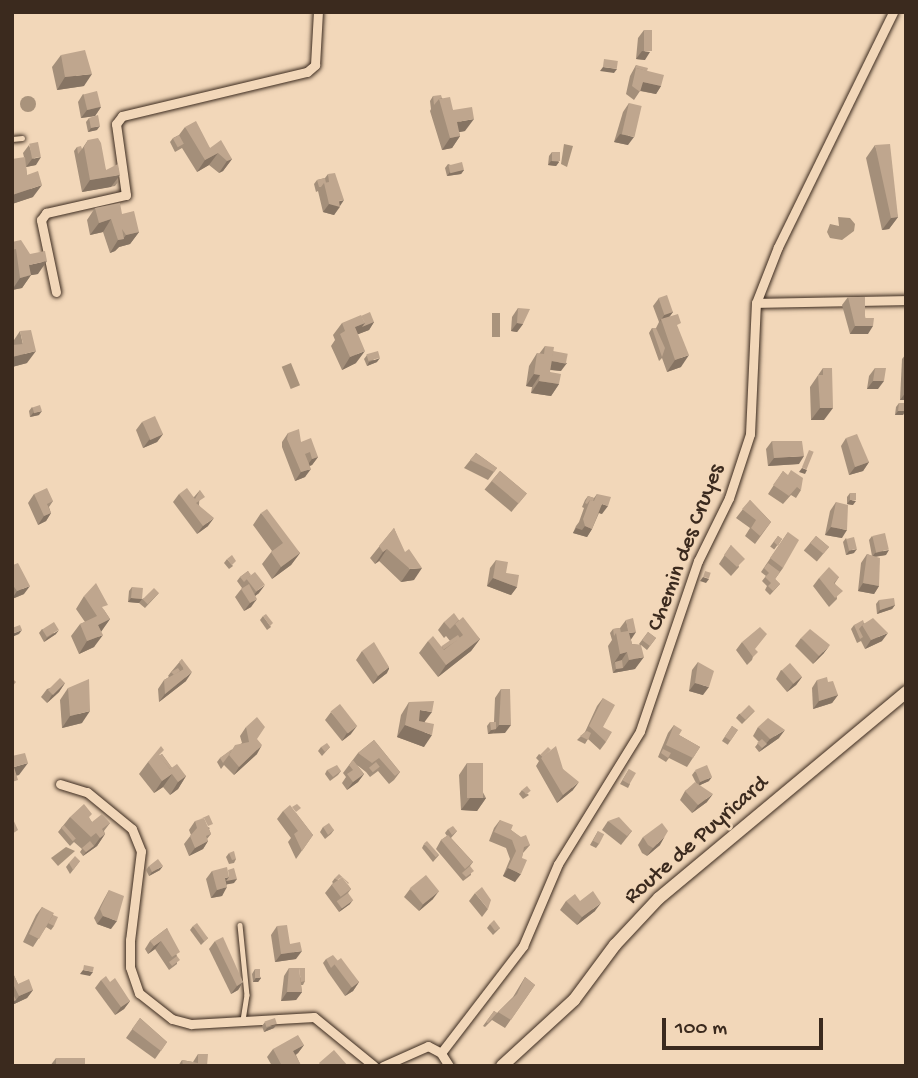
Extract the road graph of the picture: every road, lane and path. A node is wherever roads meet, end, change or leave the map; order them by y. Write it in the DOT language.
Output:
graph roads {
  1 [pos="318,12"];
  2 [pos="893,12"];
  3 [pos="22,138"];
  4 [pos="12,139"];
  5 [pos="56,292"];
  6 [pos="906,300"];
  7 [pos="756,303"];
  8 [pos="906,692"];
  9 [pos="60,784"];
  10 [pos="240,925"];
  11 [pos="243,1020"];
  12 [pos="441,1053"];
  13 [pos="374,1066"];
  14 [pos="383,1066"];
  15 [pos="449,1066"];
  16 [pos="502,1066"];
  1 -- 5 [label="street"];
  2 -- 7 [label="street, Chemin des Cruyes"];
  3 -- 4 [label="lane"];
  6 -- 7 [label="street"];
  7 -- 12 [label="street, Chemin des Cruyes"];
  8 -- 16 [label="main road, Route de Puyricard"];
  9 -- 11 [label="street"];
  10 -- 11 [label="lane"];
  11 -- 13 [label="street"];
  12 -- 14 [label="street"];
  12 -- 15 [label="street"];
}
